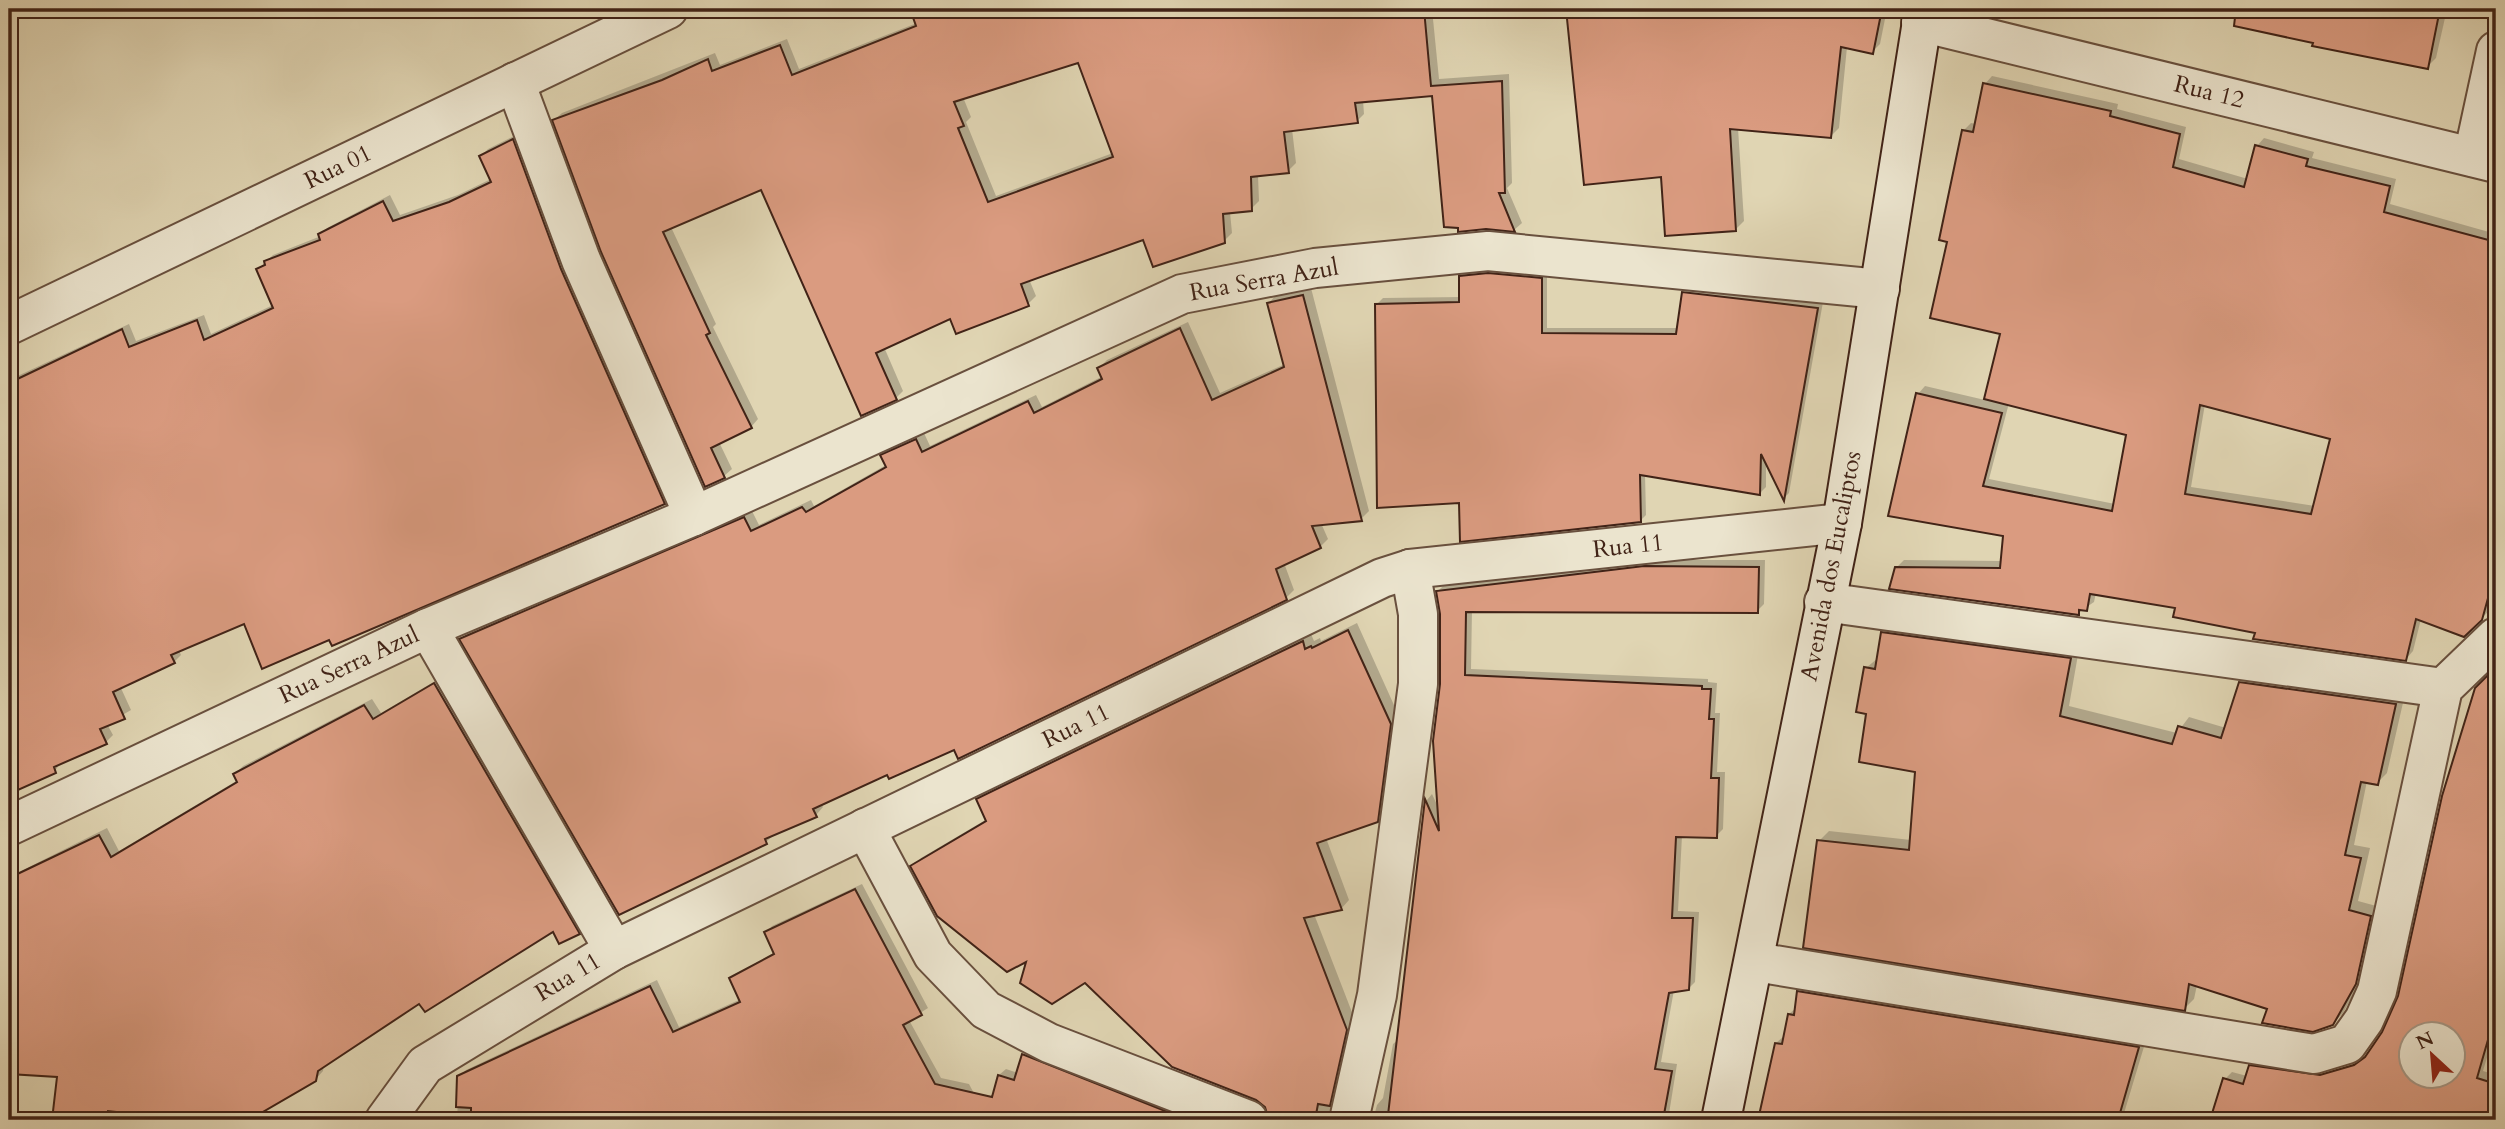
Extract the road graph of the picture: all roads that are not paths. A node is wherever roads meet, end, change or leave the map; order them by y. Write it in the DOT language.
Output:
graph roads {
  1 [pos="668,9"];
  2 [pos="1923,15"];
  3 [pos="2496,51"];
  4 [pos="514,82"];
  5 [pos="2485,160"];
  6 [pos="1880,289"];
  7 [pos="9,325"];
  8 [pos="694,516"];
  9 [pos="1842,523"];
  10 [pos="1410,569"];
  11 [pos="1824,602"];
  12 [pos="428,628"];
  13 [pos="2496,637"];
  14 [pos="2443,688"];
  15 [pos="9,826"];
  16 [pos="865,828"];
  17 [pos="614,950"];
  18 [pos="1756,962"];
  19 [pos="385,1120"];
  20 [pos="1248,1120"];
  21 [pos="1349,1120"];
  22 [pos="1721,1120"];
  1 -- 4 [label="street, Rua 01"];
  2 -- 5 [label="street, Rua 12"];
  2 -- 6 [label="street, Avenida dos Eucaliptos"];
  3 -- 5 [label="street"];
  4 -- 7 [label="street, Rua 01"];
  4 -- 8 [label="street"];
  6 -- 8 [label="street, Rua Serra Azul"];
  6 -- 9 [label="street, Avenida dos Eucaliptos"];
  8 -- 12 [label="street, Rua Serra Azul"];
  9 -- 10 [label="street, Rua 11"];
  9 -- 11 [label="street, Avenida dos Eucaliptos"];
  10 -- 16 [label="street, Rua 11"];
  10 -- 21 [label="street"];
  11 -- 14 [label="street"];
  11 -- 18 [label="street, Avenida dos Eucaliptos"];
  12 -- 15 [label="street, Rua Serra Azul"];
  12 -- 17 [label="street"];
  13 -- 14 [label="street"];
  14 -- 18 [label="street"];
  16 -- 17 [label="street, Rua 11"];
  16 -- 20 [label="street"];
  17 -- 19 [label="street, Rua 11"];
  18 -- 22 [label="street, Avenida dos Eucaliptos"];
}
